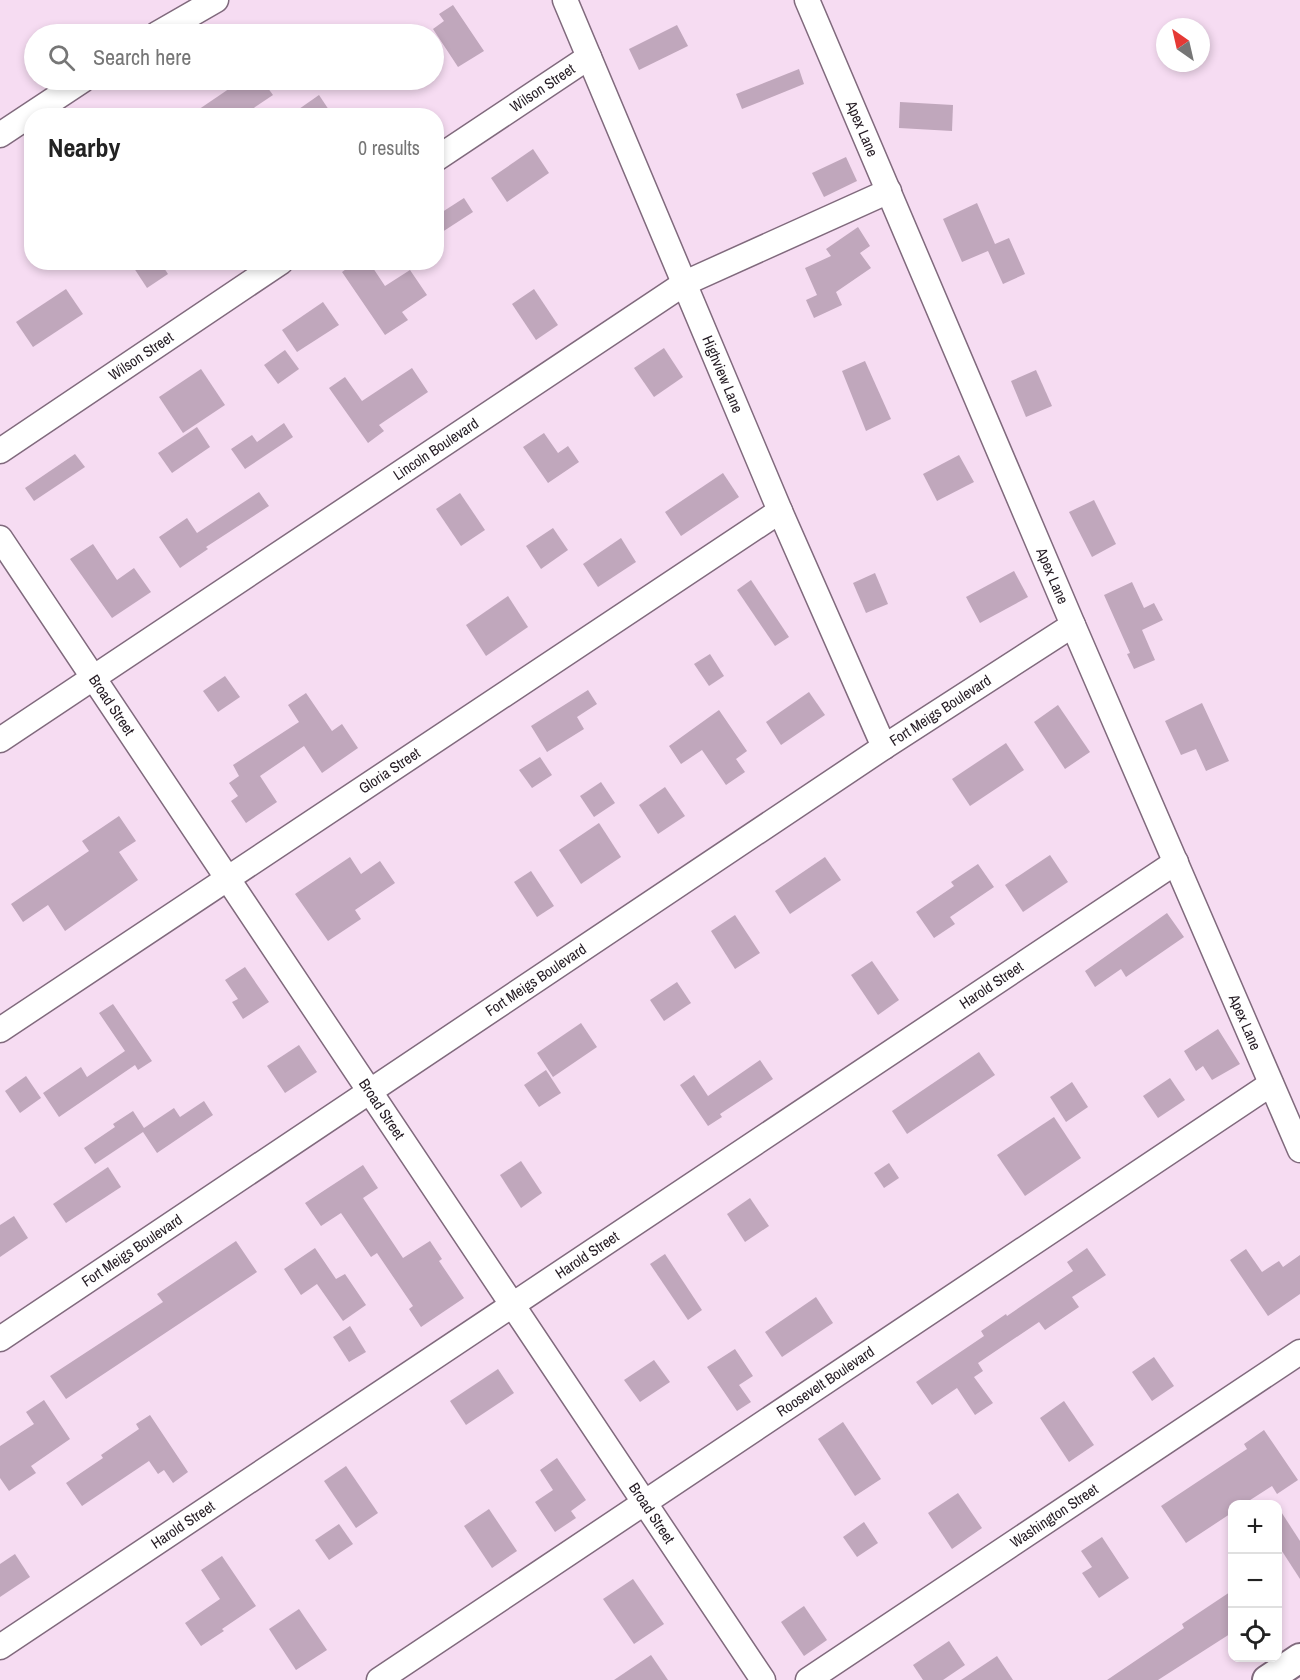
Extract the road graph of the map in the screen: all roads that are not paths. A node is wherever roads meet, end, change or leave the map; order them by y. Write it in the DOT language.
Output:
graph roads {
  1 [pos="216,0"];
  2 [pos="565,0"];
  3 [pos="807,0"];
  4 [pos="174,24"];
  5 [pos="588,57"];
  6 [pos="68,90"];
  7 [pos="41,108"];
  8 [pos="24,119"];
  9 [pos="0,135"];
  10 [pos="444,154"];
  11 [pos="889,191"];
  12 [pos="269,270"];
  13 [pos="685,283"];
  14 [pos="0,451"];
  15 [pos="780,512"];
  16 [pos="0,538"];
  17 [pos="1073,625"];
  18 [pos="94,677"];
  19 [pos="0,740"];
  20 [pos="884,747"];
  21 [pos="1176,862"];
  22 [pos="228,878"];
  23 [pos="0,1030"];
  24 [pos="1271,1084"];
  25 [pos="370,1091"];
  26 [pos="1300,1150"];
  27 [pos="513,1304"];
  28 [pos="0,1339"];
  29 [pos="1300,1352"];
  30 [pos="645,1503"];
  31 [pos="0,1647"];
  32 [pos="1300,1658"];
  33 [pos="379,1680"];
  34 [pos="763,1680"];
  35 [pos="808,1680"];
  36 [pos="1267,1680"];
  1 -- 4 [label="street"];
  2 -- 5 [label="street, Highview Lane"];
  3 -- 11 [label="street, Apex Lane"];
  5 -- 10 [label="street, Wilson Street"];
  5 -- 13 [label="street, Highview Lane"];
  6 -- 7 [label="street"];
  8 -- 9 [label="street"];
  11 -- 13 [label="street, Lincoln Boulevard"];
  11 -- 17 [label="street, Apex Lane"];
  12 -- 14 [label="street, Wilson Street"];
  13 -- 15 [label="street, Highview Lane"];
  13 -- 18 [label="street, Lincoln Boulevard"];
  15 -- 20 [label="street, Highview Lane"];
  15 -- 22 [label="street, Gloria Street"];
  16 -- 18 [label="street, Broad Street"];
  17 -- 20 [label="street, Fort Meigs Boulevard"];
  17 -- 21 [label="street, Apex Lane"];
  18 -- 19 [label="street, Lincoln Boulevard"];
  18 -- 22 [label="street, Broad Street"];
  20 -- 25 [label="street, Fort Meigs Boulevard"];
  21 -- 24 [label="street, Apex Lane"];
  21 -- 27 [label="street, Harold Street"];
  22 -- 23 [label="street, Gloria Street"];
  22 -- 25 [label="street, Broad Street"];
  24 -- 26 [label="street, Apex Lane"];
  24 -- 30 [label="street, Roosevelt Boulevard"];
  25 -- 27 [label="street, Broad Street"];
  25 -- 28 [label="street, Fort Meigs Boulevard"];
  27 -- 30 [label="street, Broad Street"];
  27 -- 31 [label="street, Harold Street"];
  29 -- 35 [label="street, Washington Street"];
  30 -- 33 [label="street, Roosevelt Boulevard"];
  30 -- 34 [label="street, Broad Street"];
  32 -- 36 [label="street"];
}
